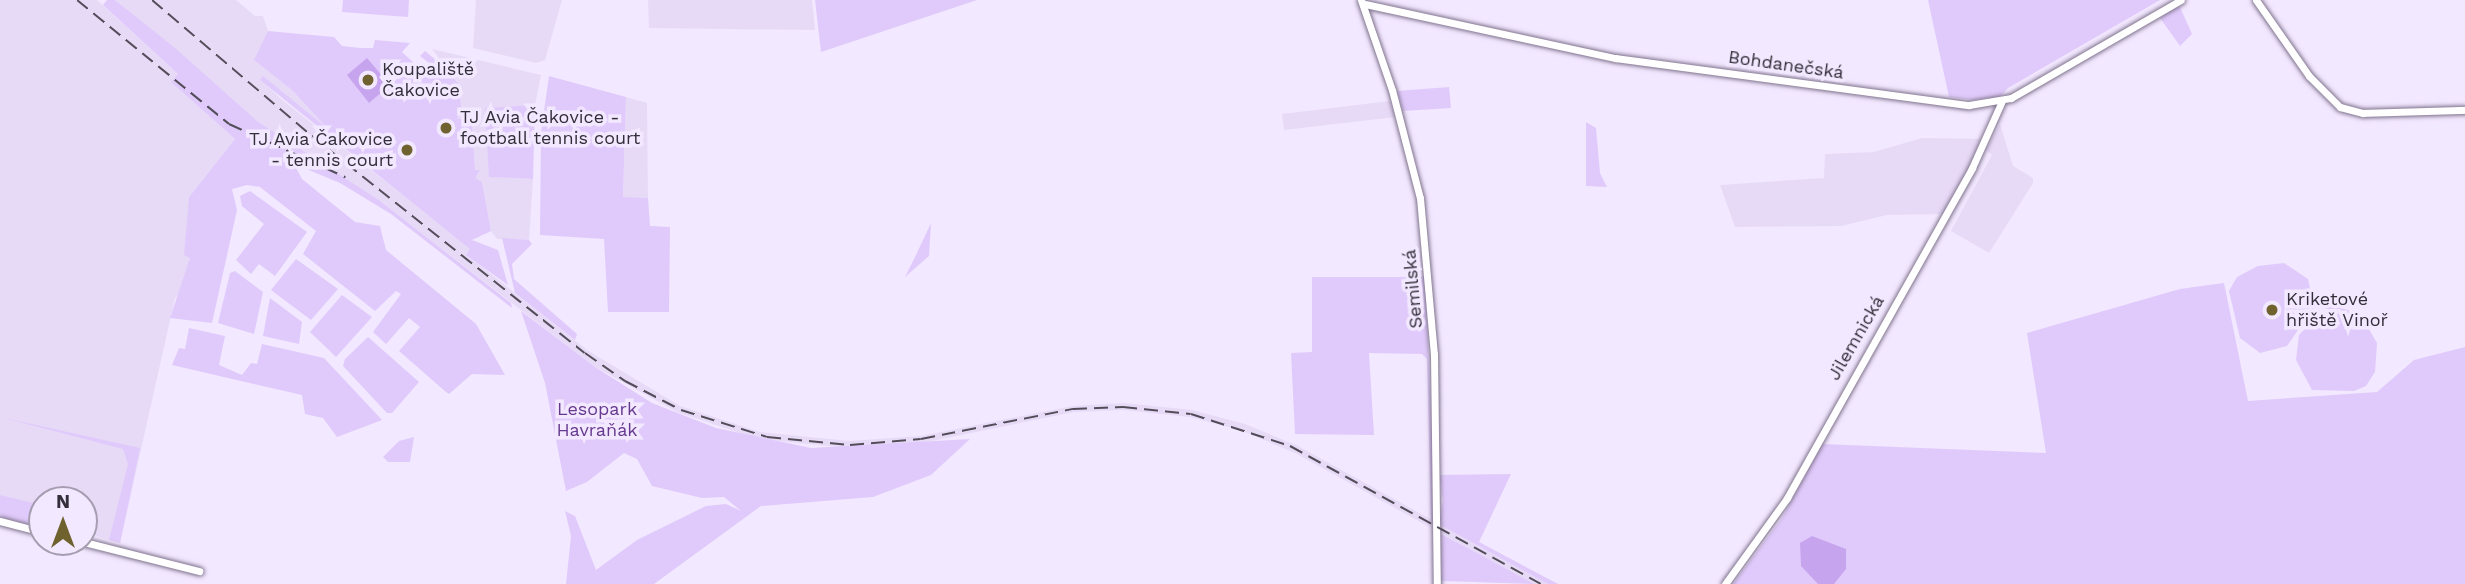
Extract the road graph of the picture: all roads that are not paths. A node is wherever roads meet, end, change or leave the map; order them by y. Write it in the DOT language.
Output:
graph roads {
  1 [pos="2181,0"];
  2 [pos="2256,0"];
  3 [pos="1363,2"];
  4 [pos="2003,102"];
  5 [pos="2465,110"];
  6 [pos="0,521"];
  7 [pos="28,528"];
  8 [pos="98,546"];
  9 [pos="199,571"];
  10 [pos="1437,584"];
  11 [pos="1725,584"];
  1 -- 4 [label="street, Bohdanečská"];
  2 -- 5 [label="street"];
  3 -- 4 [label="street, Bohdanečská"];
  3 -- 10 [label="street, Semilská"];
  4 -- 11 [label="street, Jilemnická"];
  6 -- 7 [label="street"];
  8 -- 9 [label="street"];
}
